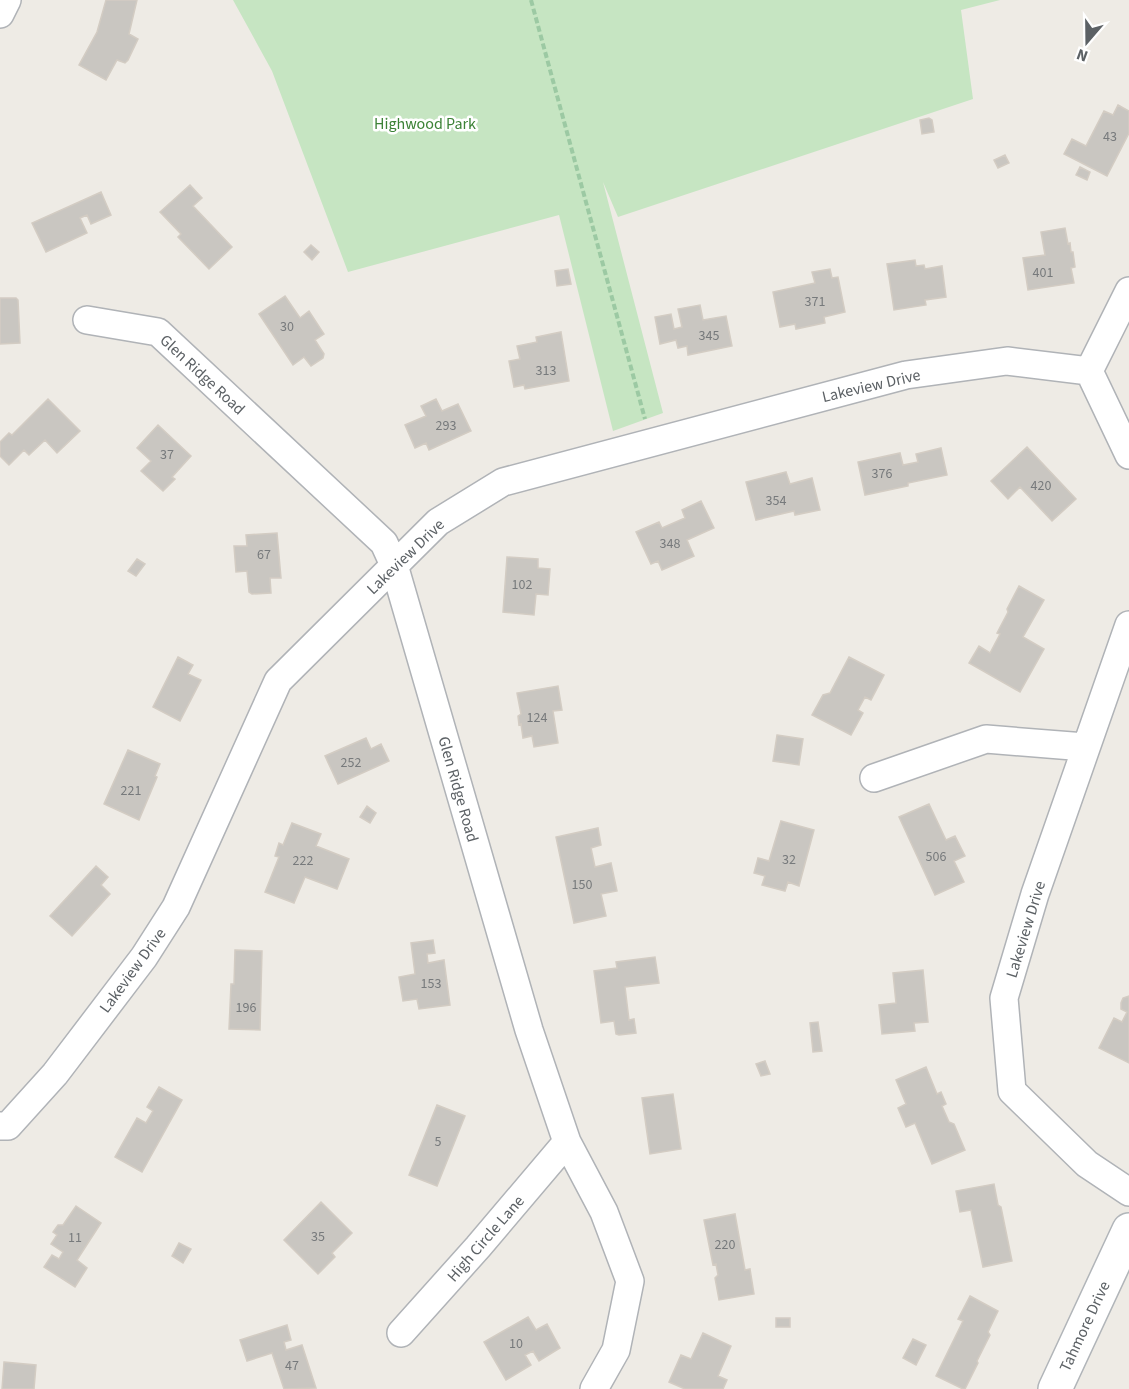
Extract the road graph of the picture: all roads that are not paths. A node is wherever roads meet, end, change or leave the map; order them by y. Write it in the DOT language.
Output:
graph roads {
  1 [pos="8,0"];
  2 [pos="0,14"];
  3 [pos="1129,291"];
  4 [pos="87,320"];
  5 [pos="1089,370"];
  6 [pos="1129,455"];
  7 [pos="394,565"];
  8 [pos="1129,625"];
  9 [pos="1085,747"];
  10 [pos="874,778"];
  11 [pos="3,1132"];
  12 [pos="567,1142"];
  13 [pos="1129,1192"];
  14 [pos="1129,1230"];
  15 [pos="401,1333"];
  16 [pos="594,1389"];
  17 [pos="1055,1389"];
  1 -- 2 [label="street"];
  3 -- 5 [label="street"];
  4 -- 7 [label="street, Glen Ridge Road"];
  5 -- 6 [label="street"];
  5 -- 7 [label="street, Lakeview Drive"];
  7 -- 11 [label="street, Lakeview Drive"];
  7 -- 12 [label="street, Glen Ridge Road"];
  8 -- 9 [label="street, Lakeview Drive"];
  9 -- 10 [label="street"];
  9 -- 13 [label="street, Lakeview Drive"];
  12 -- 15 [label="street, High Circle Lane"];
  12 -- 16 [label="street, Glen Ridge Road"];
  14 -- 17 [label="street, Tahmore Drive"];
}
